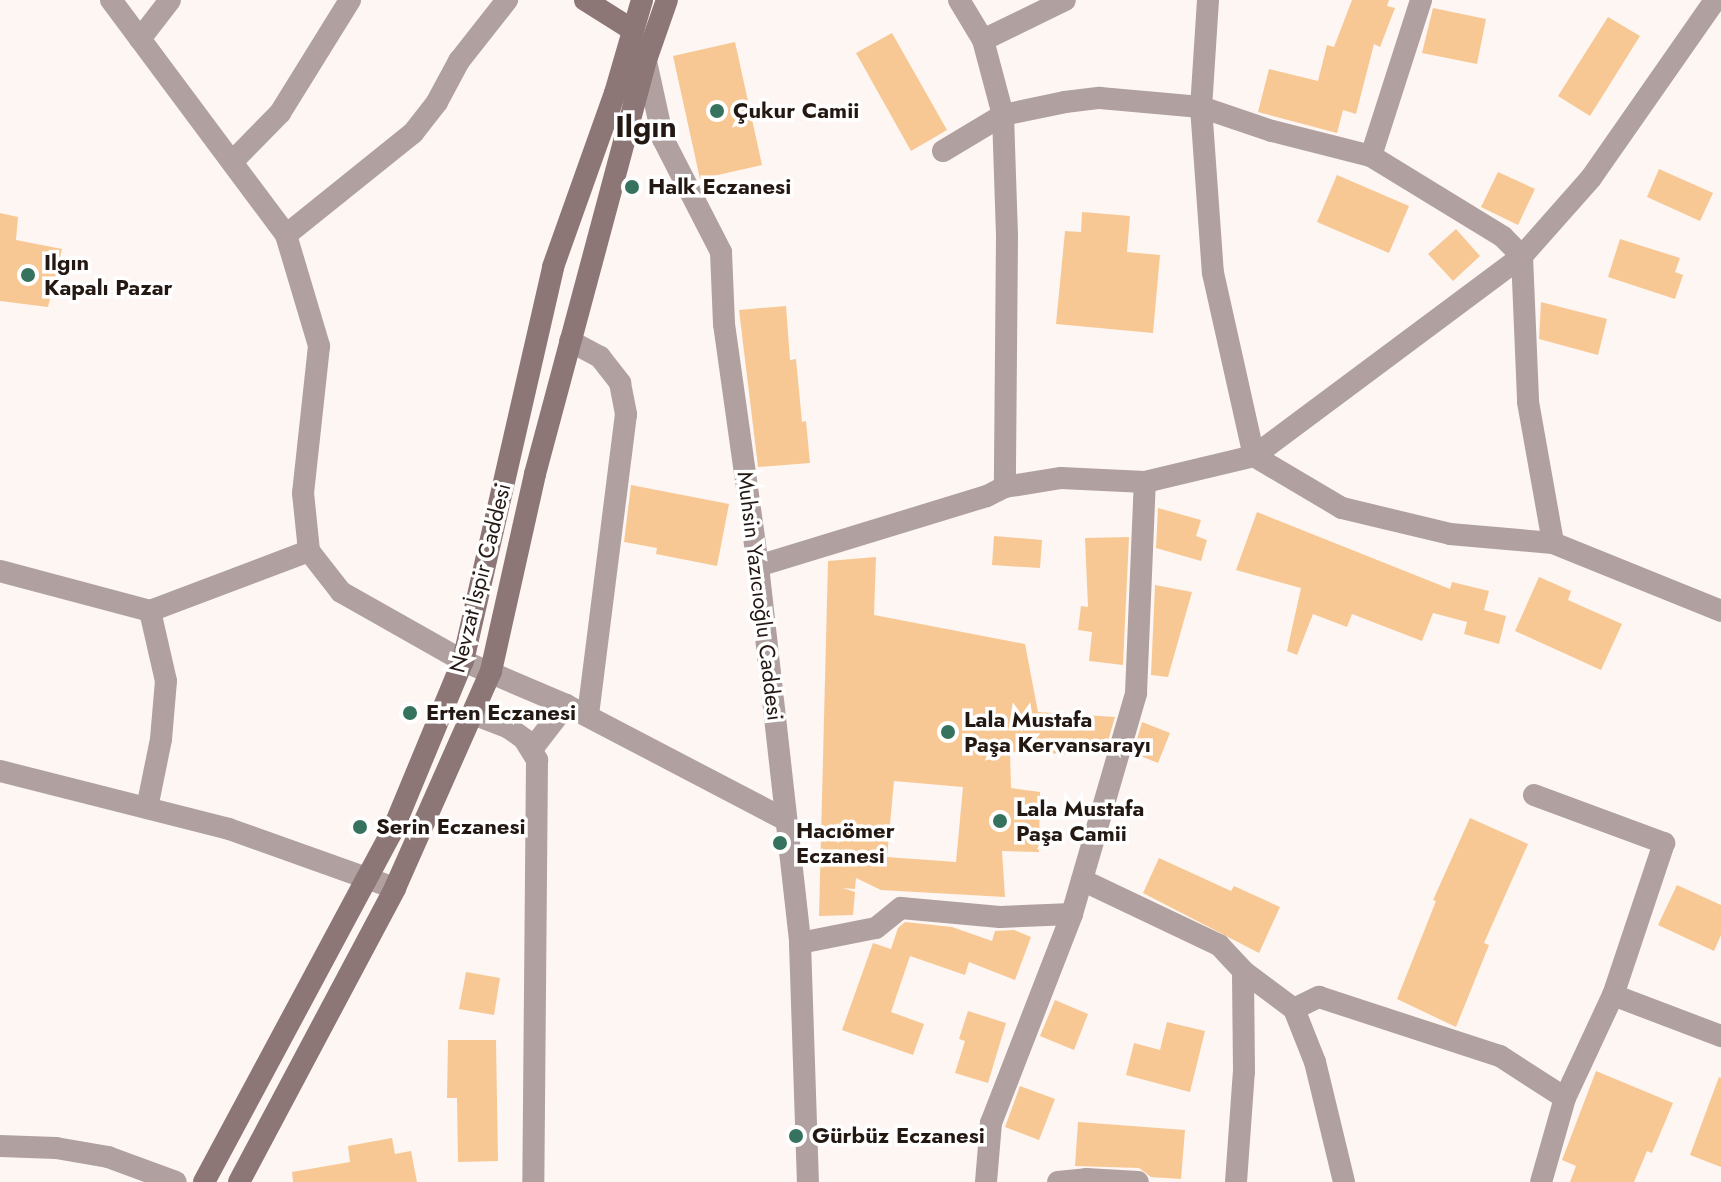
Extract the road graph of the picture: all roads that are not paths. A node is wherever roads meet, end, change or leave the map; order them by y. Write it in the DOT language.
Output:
graph roads {
  1 [pos="111,0"];
  2 [pos="170,0"];
  3 [pos="350,0"];
  4 [pos="507,0"];
  5 [pos="585,0"];
  6 [pos="642,0"];
  7 [pos="667,0"];
  8 [pos="959,0"];
  9 [pos="1065,0"];
  10 [pos="1208,0"];
  11 [pos="1421,0"];
  12 [pos="1715,0"];
  13 [pos="631,29"];
  14 [pos="140,39"];
  15 [pos="983,40"];
  16 [pos="647,57"];
  17 [pos="1201,107"];
  18 [pos="1003,115"];
  19 [pos="943,151"];
  20 [pos="1371,156"];
  21 [pos="232,162"];
  22 [pos="286,235"];
  23 [pos="1522,256"];
  24 [pos="570,341"];
  25 [pos="1254,456"];
  26 [pos="1145,482"];
  27 [pos="1005,487"];
  28 [pos="1553,543"];
  29 [pos="309,551"];
  30 [pos="758,566"];
  31 [pos="0,571"];
  32 [pos="150,611"];
  33 [pos="1721,611"];
  34 [pos="463,661"];
  35 [pos="491,671"];
  36 [pos="566,705"];
  37 [pos="473,714"];
  38 [pos="588,716"];
  39 [pos="532,749"];
  40 [pos="0,771"];
  41 [pos="1534,795"];
  42 [pos="147,808"];
  43 [pos="786,820"];
  44 [pos="369,878"];
  45 [pos="1082,880"];
  46 [pos="395,888"];
  47 [pos="1072,914"];
  48 [pos="800,943"];
  49 [pos="1243,971"];
  50 [pos="1613,995"];
  51 [pos="1294,1009"];
  52 [pos="1721,1036"];
  53 [pos="1565,1098"];
  54 [pos="0,1146"];
  55 [pos="176,1182"];
  56 [pos="204,1182"];
  57 [pos="239,1182"];
  58 [pos="533,1182"];
  59 [pos="808,1182"];
  60 [pos="986,1182"];
  61 [pos="1058,1182"];
  62 [pos="1138,1182"];
  63 [pos="1236,1182"];
  64 [pos="1344,1182"];
  65 [pos="1541,1182"];
  1 -- 14 [label="street"];
  2 -- 14 [label="street"];
  3 -- 21 [label="street"];
  4 -- 22 [label="street"];
  5 -- 13 [label="main road"];
  6 -- 13 [label="main road, Nevzat İspir Caddesi"];
  7 -- 16 [label="main road, Nevzat İspir Caddesi"];
  8 -- 15 [label="street"];
  9 -- 15 [label="street"];
  10 -- 17 [label="street"];
  11 -- 20 [label="street"];
  12 -- 23 [label="street"];
  13 -- 16 [label="street, Muhsin Yazıcıoğlu Caddesi"];
  13 -- 34 [label="main road, Nevzat İspir Caddesi"];
  14 -- 21 [label="street"];
  15 -- 18 [label="street"];
  16 -- 24 [label="main road, Nevzat İspir Caddesi"];
  16 -- 30 [label="street, Muhsin Yazıcıoğlu Caddesi"];
  17 -- 18 [label="street"];
  17 -- 20 [label="street"];
  17 -- 25 [label="street"];
  18 -- 19 [label="street"];
  18 -- 27 [label="street"];
  20 -- 23 [label="street"];
  21 -- 22 [label="street"];
  22 -- 29 [label="street"];
  23 -- 25 [label="street"];
  23 -- 28 [label="street"];
  24 -- 35 [label="main road, Nevzat İspir Caddesi"];
  24 -- 38 [label="street"];
  25 -- 26 [label="street"];
  25 -- 28 [label="street"];
  26 -- 27 [label="street"];
  26 -- 45 [label="street"];
  27 -- 30 [label="street"];
  28 -- 33 [label="street"];
  29 -- 32 [label="street"];
  29 -- 34 [label="street"];
  30 -- 43 [label="street, Muhsin Yazıcıoğlu Caddesi"];
  31 -- 32 [label="street"];
  32 -- 42 [label="street"];
  34 -- 35 [label="street"];
  34 -- 44 [label="main road, Nevzat İspir Caddesi"];
  35 -- 36 [label="street"];
  35 -- 37 [label="main road, Nevzat İspir Caddesi"];
  36 -- 38 [label="street"];
  36 -- 39 [label="street"];
  37 -- 39 [label="street"];
  37 -- 46 [label="main road, Nevzat İspir Caddesi"];
  38 -- 43 [label="street"];
  39 -- 58 [label="street"];
  40 -- 42 [label="street"];
  41 -- 50 [label="street"];
  42 -- 44 [label="street"];
  43 -- 48 [label="street, Muhsin Yazıcıoğlu Caddesi"];
  44 -- 46 [label="street"];
  44 -- 56 [label="main road, Nevzat İspir Caddesi"];
  45 -- 47 [label="street"];
  45 -- 49 [label="street"];
  46 -- 57 [label="main road, Nevzat İspir Caddesi"];
  47 -- 48 [label="street"];
  47 -- 60 [label="street"];
  48 -- 59 [label="street, Muhsin Yazıcıoğlu Caddesi"];
  49 -- 51 [label="street"];
  49 -- 63 [label="street"];
  50 -- 52 [label="street"];
  50 -- 53 [label="street"];
  51 -- 53 [label="street"];
  51 -- 64 [label="street"];
  53 -- 65 [label="street"];
  54 -- 55 [label="street"];
  61 -- 62 [label="street"];
}
